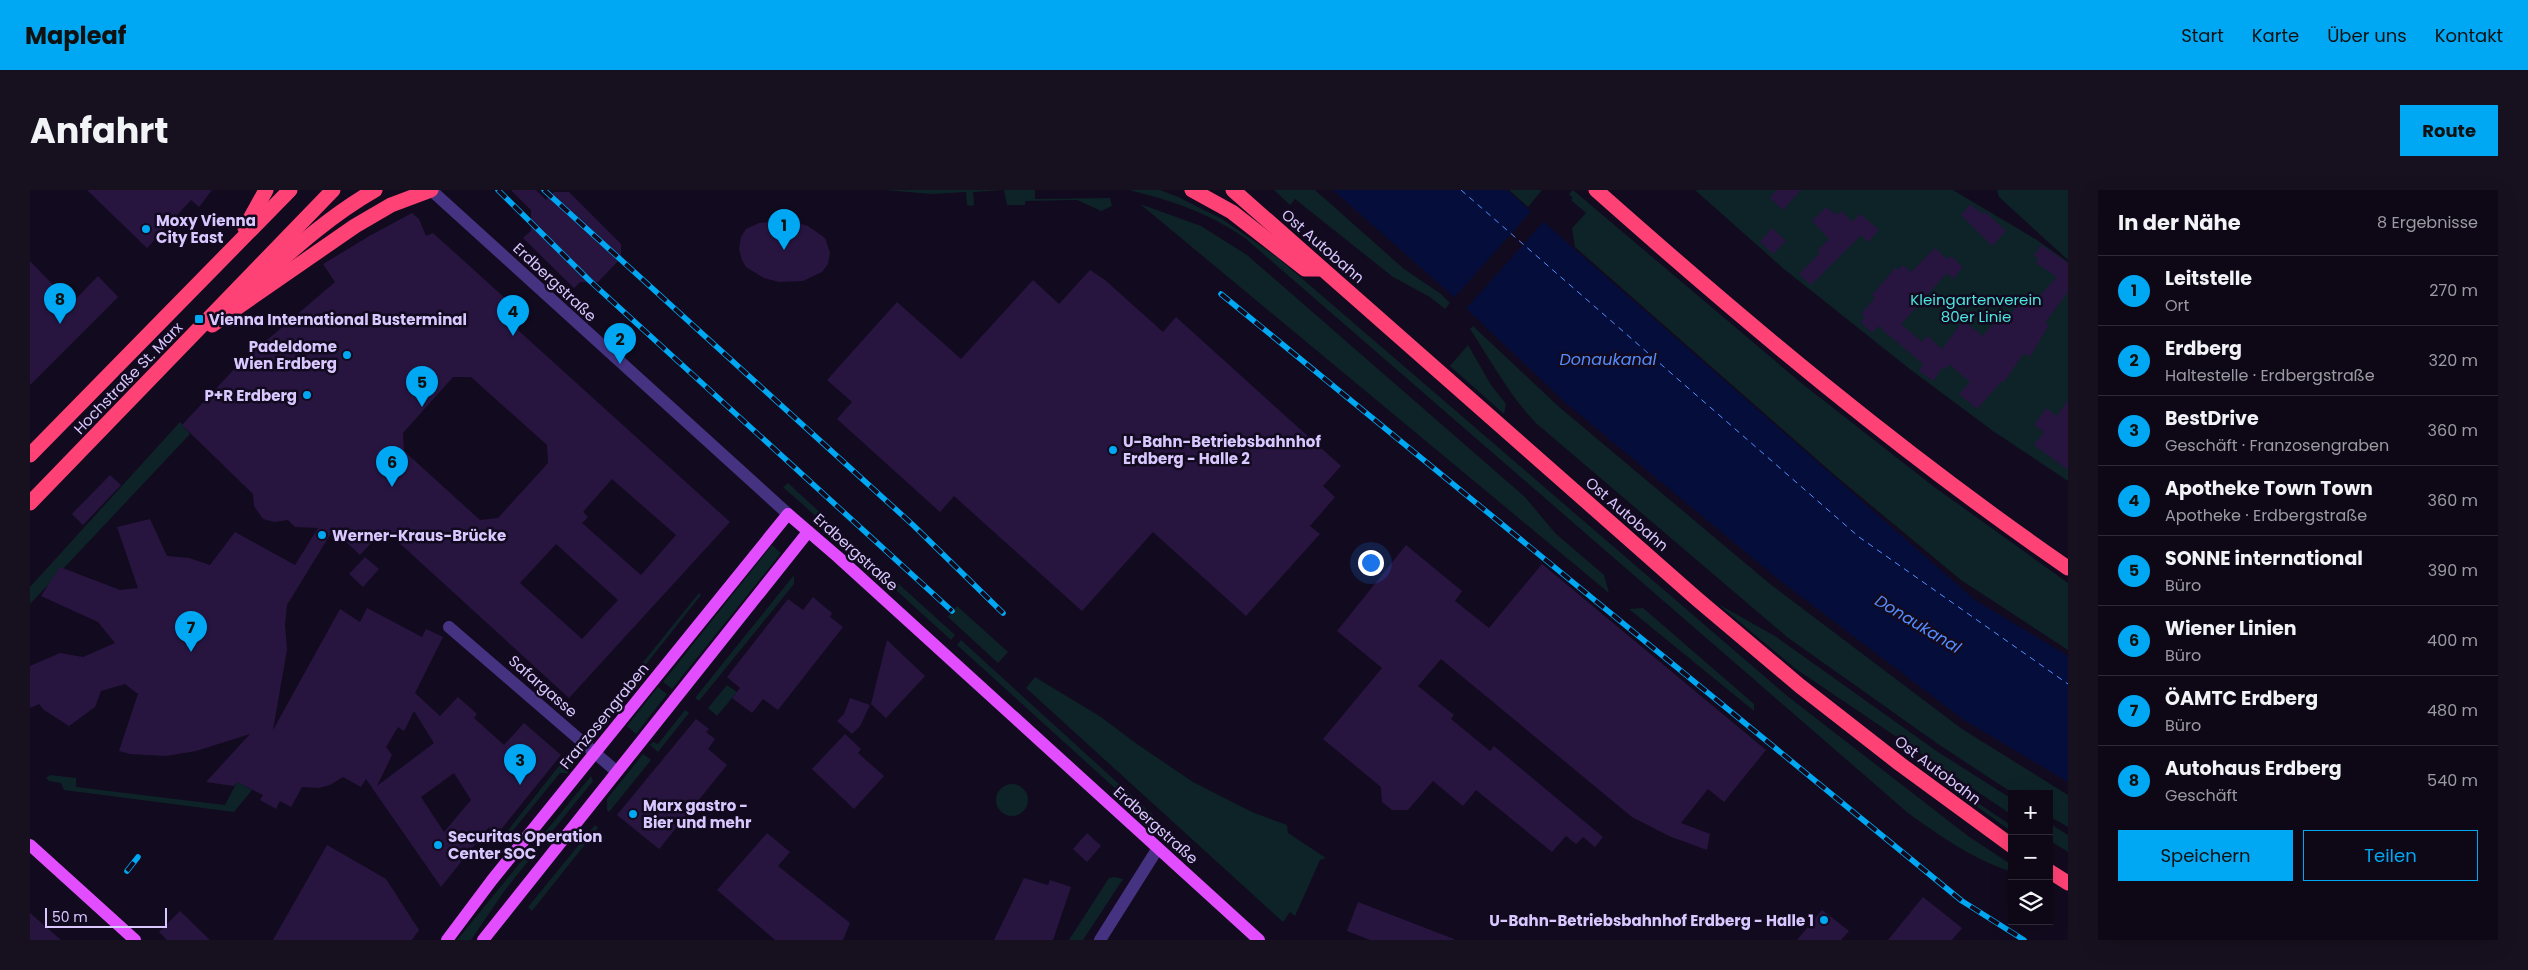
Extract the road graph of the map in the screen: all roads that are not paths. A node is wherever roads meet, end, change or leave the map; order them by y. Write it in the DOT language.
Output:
graph roads {
  1 [pos="266,190"];
  2 [pos="290,190"];
  3 [pos="333,190"];
  4 [pos="375,190"];
  5 [pos="431,190"];
  6 [pos="1192,190"];
  7 [pos="1222,190"];
  8 [pos="1233,190"];
  9 [pos="1596,190"];
  10 [pos="237,243"];
  11 [pos="1322,269"];
  12 [pos="190,340"];
  13 [pos="30,455"];
  14 [pos="30,503"];
  15 [pos="788,514"];
  16 [pos="808,532"];
  17 [pos="2068,568"];
  18 [pos="449,627"];
  19 [pos="595,753"];
  20 [pos="616,771"];
  21 [pos="2008,843"];
  22 [pos="30,845"];
  23 [pos="1158,848"];
  24 [pos="2053,873"];
  25 [pos="2068,883"];
  26 [pos="135,940"];
  27 [pos="447,940"];
  28 [pos="483,940"];
  29 [pos="1100,940"];
  30 [pos="1258,940"];
  1 -- 10 [label="highway"];
  2 -- 10 [label="highway, Hochstraße St. Marx"];
  3 -- 12 [label="highway, Hochstraße St. Marx"];
  4 -- 12 [label="highway"];
  5 -- 12 [label="highway"];
  5 -- 15 [label="street, Erdbergstraße"];
  6 -- 11 [label="highway"];
  7 -- 11 [label="highway"];
  8 -- 11 [label="highway, Ost Autobahn"];
  9 -- 17 [label="highway"];
  10 -- 13 [label="highway, Hochstraße St. Marx"];
  11 -- 21 [label="highway, Ost Autobahn"];
  12 -- 14 [label="highway, Hochstraße St. Marx"];
  15 -- 16 [label="main road, Erdbergstraße"];
  15 -- 19 [label="main road, Franzosengraben"];
  16 -- 20 [label="main road"];
  16 -- 23 [label="main road, Erdbergstraße"];
  18 -- 19 [label="street, Safargasse"];
  19 -- 20 [label="street, Safargasse"];
  19 -- 27 [label="main road, Franzosengraben"];
  20 -- 28 [label="main road"];
  22 -- 26 [label="main road"];
  23 -- 29 [label="street"];
  23 -- 30 [label="main road, Erdbergstraße"];
  24 -- 25 [label="highway"];
}
